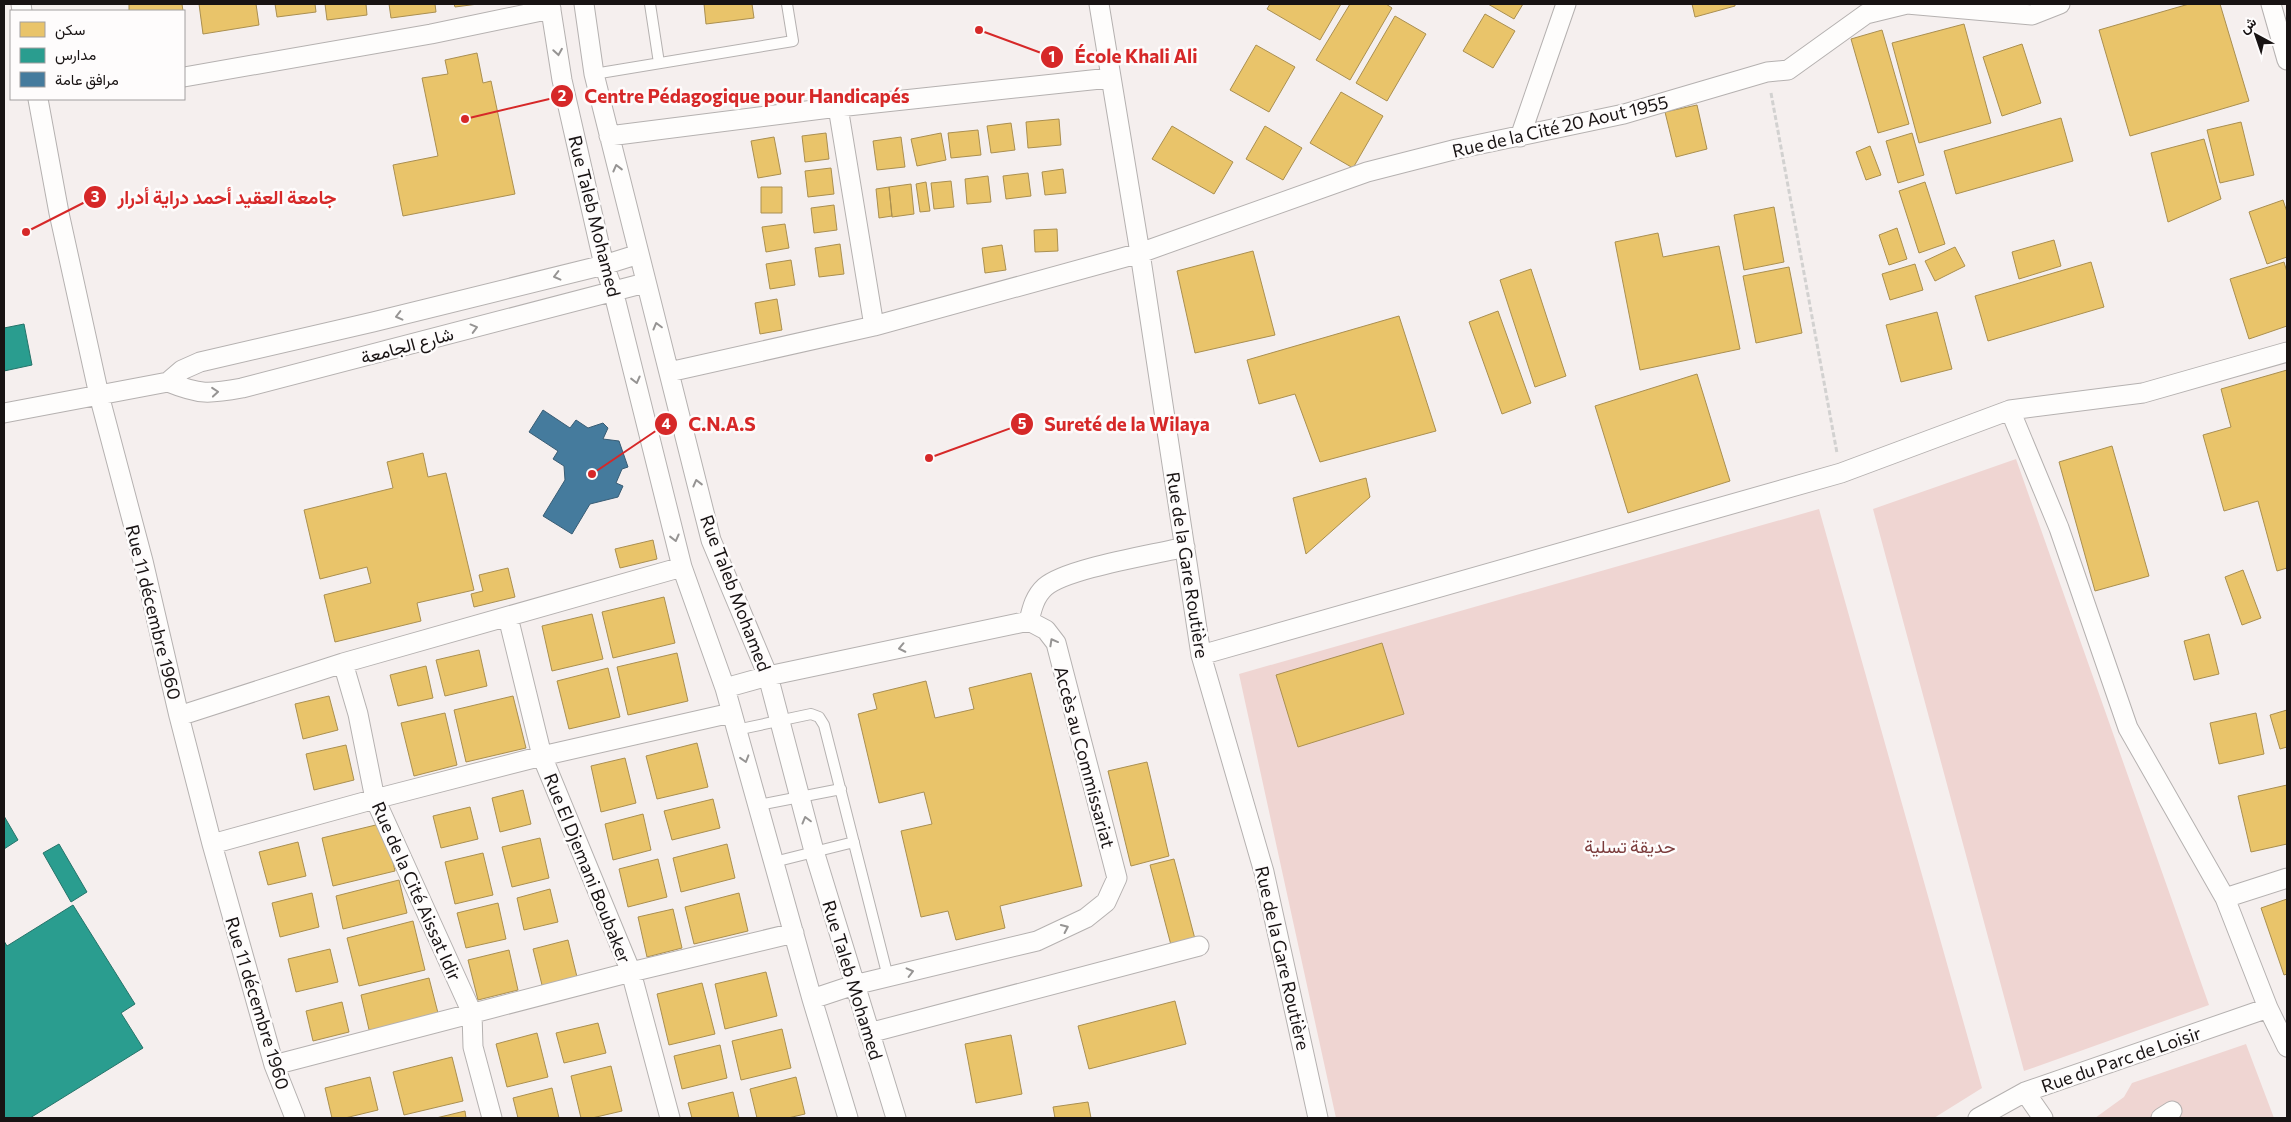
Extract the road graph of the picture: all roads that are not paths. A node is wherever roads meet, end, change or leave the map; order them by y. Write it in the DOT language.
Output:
graph roads {
  1 [pos="584,4"];
  2 [pos="650,4"];
  3 [pos="787,4"];
  4 [pos="1098,4"];
  5 [pos="1566,4"];
  6 [pos="1907,4"];
  7 [pos="2060,4"];
  8 [pos="2271,4"];
  9 [pos="2280,4"];
  10 [pos="551,6"];
  11 [pos="2287,8"];
  12 [pos="2287,60"];
  13 [pos="659,63"];
  14 [pos="594,74"];
  15 [pos="185,77"];
  16 [pos="1110,78"];
  17 [pos="562,80"];
  18 [pos="38,100"];
  19 [pos="838,107"];
  20 [pos="609,136"];
  21 [pos="1520,137"];
  22 [pos="1140,253"];
  23 [pos="639,254"];
  24 [pos="604,265"];
  25 [pos="646,283"];
  26 [pos="613,290"];
  27 [pos="874,326"];
  28 [pos="2287,352"];
  29 [pos="669,372"];
  30 [pos="168,382"];
  31 [pos="99,395"];
  32 [pos="2010,410"];
  33 [pos="4,414"];
  34 [pos="1185,547"];
  35 [pos="682,567"];
  36 [pos="508,617"];
  37 [pos="1029,621"];
  38 [pos="1201,655"];
  39 [pos="343,663"];
  40 [pos="768,676"];
  41 [pos="726,688"];
  42 [pos="179,716"];
  43 [pos="779,719"];
  44 [pos="734,722"];
  45 [pos="542,756"];
  46 [pos="841,789"];
  47 [pos="800,798"];
  48 [pos="375,799"];
  49 [pos="759,806"];
  50 [pos="854,842"];
  51 [pos="212,844"];
  52 [pos="814,851"];
  53 [pos="774,862"];
  54 [pos="2287,878"];
  55 [pos="2225,898"];
  56 [pos="794,933"];
  57 [pos="1199,946"];
  58 [pos="631,972"];
  59 [pos="888,977"];
  60 [pos="854,985"];
  61 [pos="812,999"];
  62 [pos="2268,1008"];
  63 [pos="472,1013"];
  64 [pos="869,1033"];
  65 [pos="2287,1047"];
  66 [pos="274,1065"];
  67 [pos="2025,1092"];
  68 [pos="294,1118"];
  69 [pos="492,1118"];
  70 [pos="670,1118"];
  71 [pos="848,1118"];
  72 [pos="896,1118"];
  73 [pos="1318,1118"];
  74 [pos="1978,1118"];
  75 [pos="2043,1118"];
  1 -- 14 [label="street, Rue Taleb Mohamed"];
  2 -- 13 [label="lane"];
  3 -- 13 [label="lane"];
  4 -- 16 [label="street, Rue de la Gare Routière"];
  5 -- 21 [label="street"];
  6 -- 7 [label="street, Rue de la Cité 20 Aout 1955"];
  6 -- 21 [label="street, Rue de la Cité 20 Aout 1955"];
  8 -- 12 [label="street"];
  9 -- 11 [label="street"];
  10 -- 15 [label="street"];
  10 -- 17 [label="street, Rue Taleb Mohamed, one-way"];
  13 -- 14 [label="lane"];
  14 -- 17 [label="street"];
  14 -- 20 [label="street, Rue Taleb Mohamed"];
  16 -- 19 [label="street"];
  16 -- 22 [label="street, Rue de la Gare Routière"];
  17 -- 24 [label="street, Rue Taleb Mohamed"];
  18 -- 31 [label="street, Rue 11 décembre 1960"];
  19 -- 20 [label="street"];
  19 -- 27 [label="street"];
  23 -- 20 [label="street, Rue Taleb Mohamed, one-way"];
  21 -- 22 [label="street, Rue de la Cité 20 Aout 1955"];
  22 -- 27 [label="street, Rue de la Cité 20 Aout 1955"];
  22 -- 34 [label="street, Rue de la Gare Routière"];
  23 -- 24 [label="street, شارع الجامعة"];
  23 -- 25 [label="street, Rue Taleb Mohamed"];
  24 -- 26 [label="street, Rue Taleb Mohamed"];
  24 -- 30 [label="street, شارع الجامعة, one-way"];
  25 -- 26 [label="street, شارع الجامعة"];
  29 -- 25 [label="street, Rue Taleb Mohamed, one-way"];
  30 -- 26 [label="street, شارع الجامعة, one-way"];
  26 -- 35 [label="street, Rue Taleb Mohamed, one-way"];
  27 -- 29 [label="street, Rue de la Cité 20 Aout 1955"];
  28 -- 32 [label="street"];
  40 -- 29 [label="street, Rue Taleb Mohamed, one-way"];
  30 -- 31 [label="street, شارع الجامعة"];
  31 -- 33 [label="street, شارع الجامعة"];
  31 -- 42 [label="street, Rue 11 décembre 1960"];
  32 -- 38 [label="street"];
  32 -- 55 [label="street"];
  34 -- 37 [label="street"];
  34 -- 38 [label="street, Rue de la Gare Routière"];
  35 -- 36 [label="street"];
  35 -- 41 [label="street, Rue Taleb Mohamed"];
  36 -- 39 [label="street"];
  36 -- 45 [label="street, Rue El Djemani Boubaker"];
  37 -- 40 [label="street, one-way"];
  59 -- 37 [label="street, Accès au Commissariat, one-way"];
  38 -- 73 [label="street, Rue de la Gare Routière"];
  39 -- 42 [label="street"];
  39 -- 48 [label="street, Rue de la Cité Aissat Idir"];
  40 -- 41 [label="street"];
  40 -- 43 [label="street, Rue Taleb Mohamed"];
  41 -- 44 [label="street, Rue Taleb Mohamed"];
  42 -- 51 [label="street, Rue 11 décembre 1960"];
  43 -- 44 [label="lane"];
  43 -- 46 [label="lane"];
  43 -- 47 [label="street, Rue Taleb Mohamed"];
  44 -- 45 [label="street"];
  44 -- 49 [label="street, Rue Taleb Mohamed, one-way"];
  45 -- 48 [label="street"];
  45 -- 58 [label="street, Rue El Djemani Boubaker"];
  46 -- 47 [label="lane"];
  46 -- 50 [label="lane"];
  47 -- 49 [label="lane"];
  52 -- 47 [label="street, Rue Taleb Mohamed, one-way"];
  48 -- 51 [label="street"];
  48 -- 63 [label="street, Rue de la Cité Aissat Idir"];
  49 -- 53 [label="street, Rue Taleb Mohamed"];
  50 -- 52 [label="lane"];
  50 -- 59 [label="lane"];
  51 -- 66 [label="street, Rue 11 décembre 1960"];
  52 -- 53 [label="lane"];
  52 -- 60 [label="street, Rue Taleb Mohamed"];
  53 -- 56 [label="street, Rue Taleb Mohamed"];
  54 -- 55 [label="street"];
  55 -- 62 [label="street"];
  56 -- 58 [label="street"];
  56 -- 61 [label="street, Rue Taleb Mohamed"];
  57 -- 64 [label="street"];
  58 -- 63 [label="street"];
  58 -- 70 [label="street, Rue El Djemani Boubaker"];
  59 -- 60 [label="street, Accès au Commissariat"];
  60 -- 61 [label="street, Accès au Commissariat"];
  60 -- 64 [label="street, Rue Taleb Mohamed"];
  61 -- 71 [label="street, Rue Taleb Mohamed"];
  62 -- 65 [label="street"];
  62 -- 67 [label="street, Rue du Parc de Loisir"];
  63 -- 66 [label="street"];
  63 -- 69 [label="street, Rue de la Cité Aissat Idir"];
  64 -- 72 [label="street, Rue Taleb Mohamed"];
  66 -- 68 [label="street, Rue 11 décembre 1960"];
  67 -- 74 [label="street, Rue du Parc de Loisir"];
  67 -- 75 [label="street"];
}
